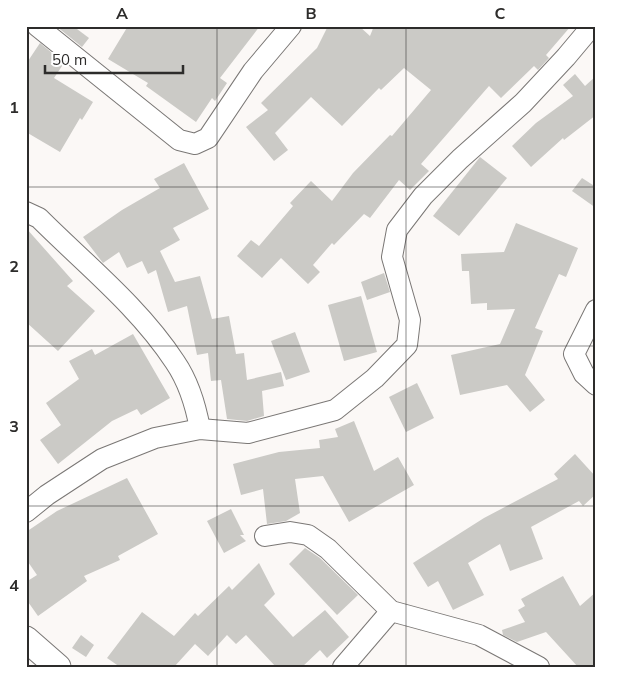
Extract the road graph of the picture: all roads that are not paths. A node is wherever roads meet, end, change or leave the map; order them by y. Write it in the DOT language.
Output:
graph roads {
  1 [pos="37,26"];
  2 [pos="291,26"];
  3 [pos="592,26"];
  4 [pos="26,212"];
  5 [pos="596,310"];
  6 [pos="596,385"];
  7 [pos="200,429"];
  8 [pos="26,512"];
  9 [pos="265,536"];
  10 [pos="391,611"];
  11 [pos="26,639"];
  12 [pos="58,667"];
  13 [pos="343,667"];
  14 [pos="539,667"];
  1 -- 2 [label="street"];
  3 -- 7 [label="street"];
  4 -- 7 [label="street"];
  5 -- 6 [label="street"];
  7 -- 8 [label="street"];
  9 -- 10 [label="street"];
  10 -- 13 [label="street"];
  10 -- 14 [label="street"];
  11 -- 12 [label="street"];
}
